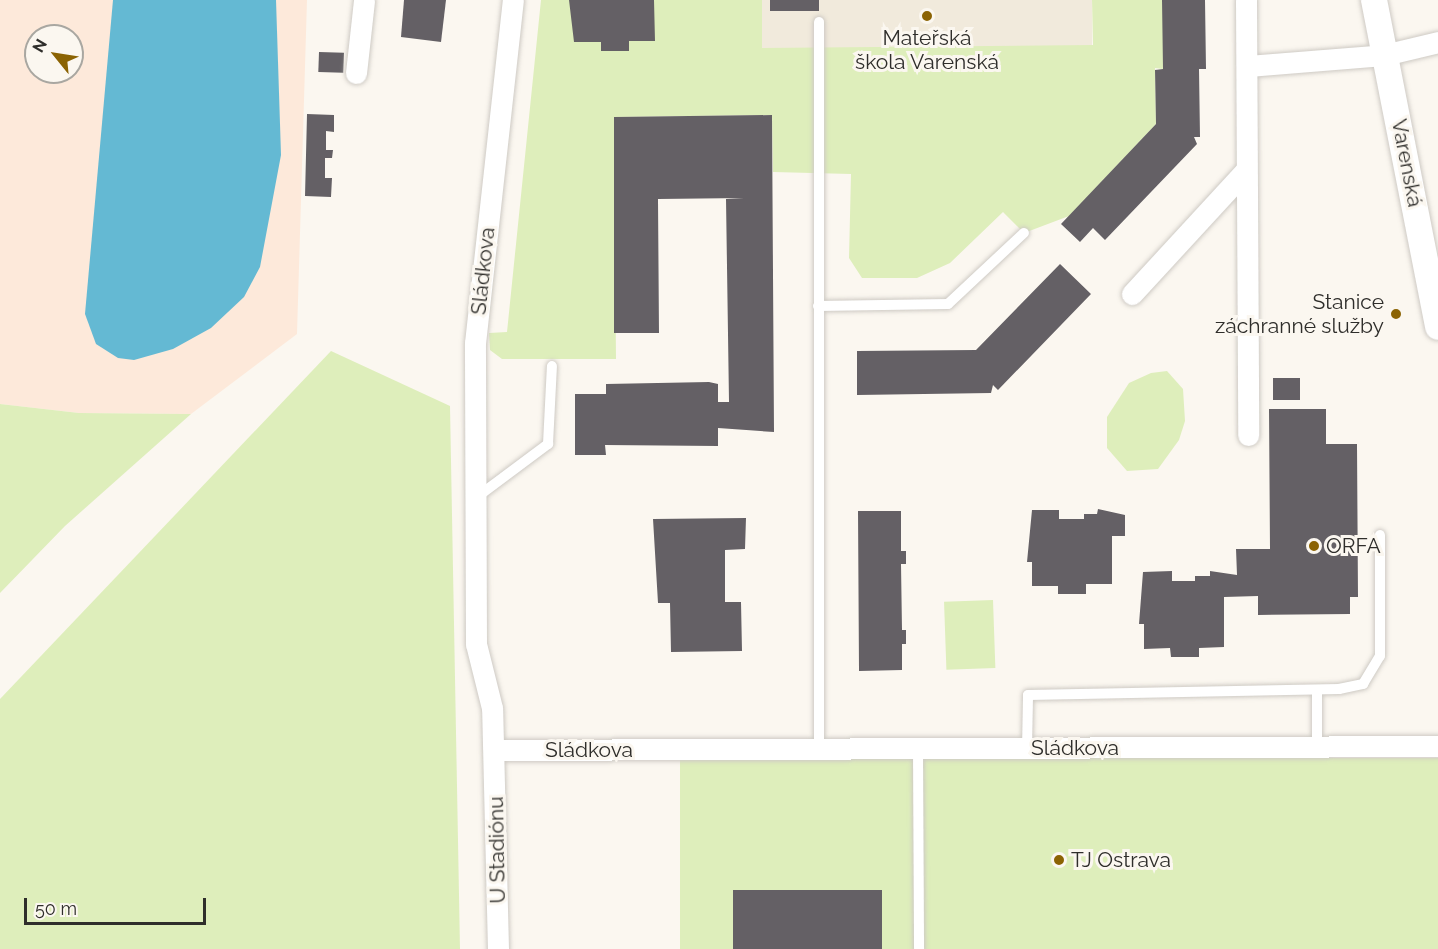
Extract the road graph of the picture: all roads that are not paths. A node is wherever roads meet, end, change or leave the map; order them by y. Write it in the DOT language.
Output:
graph roads {
  1 [pos="364,0"];
  2 [pos="513,0"];
  3 [pos="1246,0"];
  4 [pos="1374,0"];
  5 [pos="819,22"];
  6 [pos="1438,42"];
  7 [pos="1384,55"];
  8 [pos="1248,66"];
  9 [pos="356,73"];
  10 [pos="1245,171"];
  11 [pos="1024,233"];
  12 [pos="1132,294"];
  13 [pos="818,306"];
  14 [pos="1438,327"];
  15 [pos="552,366"];
  16 [pos="1248,435"];
  17 [pos="476,498"];
  18 [pos="1380,535"];
  19 [pos="1317,690"];
  20 [pos="1438,746"];
  21 [pos="1317,747"];
  22 [pos="1027,749"];
  23 [pos="495,750"];
  24 [pos="819,750"];
  25 [pos="918,750"];
  26 [pos="498,949"];
  27 [pos="919,949"];
  1 -- 9 [label="street"];
  2 -- 17 [label="street, Sládkova"];
  3 -- 8 [label="street"];
  4 -- 7 [label="street, Varenská"];
  5 -- 13 [label="lane"];
  6 -- 7 [label="street"];
  7 -- 8 [label="street"];
  7 -- 14 [label="street, Varenská"];
  8 -- 10 [label="street"];
  10 -- 12 [label="street"];
  10 -- 16 [label="street"];
  11 -- 13 [label="lane"];
  13 -- 24 [label="lane"];
  15 -- 17 [label="lane"];
  17 -- 23 [label="street, Sládkova"];
  18 -- 19 [label="lane"];
  19 -- 21 [label="lane"];
  19 -- 22 [label="lane"];
  20 -- 21 [label="street, Sládkova"];
  21 -- 22 [label="street, Sládkova"];
  22 -- 25 [label="street, Sládkova"];
  23 -- 24 [label="street, Sládkova"];
  23 -- 26 [label="street, U Stadiónu"];
  24 -- 25 [label="street, Sládkova"];
  25 -- 27 [label="lane"];
}
